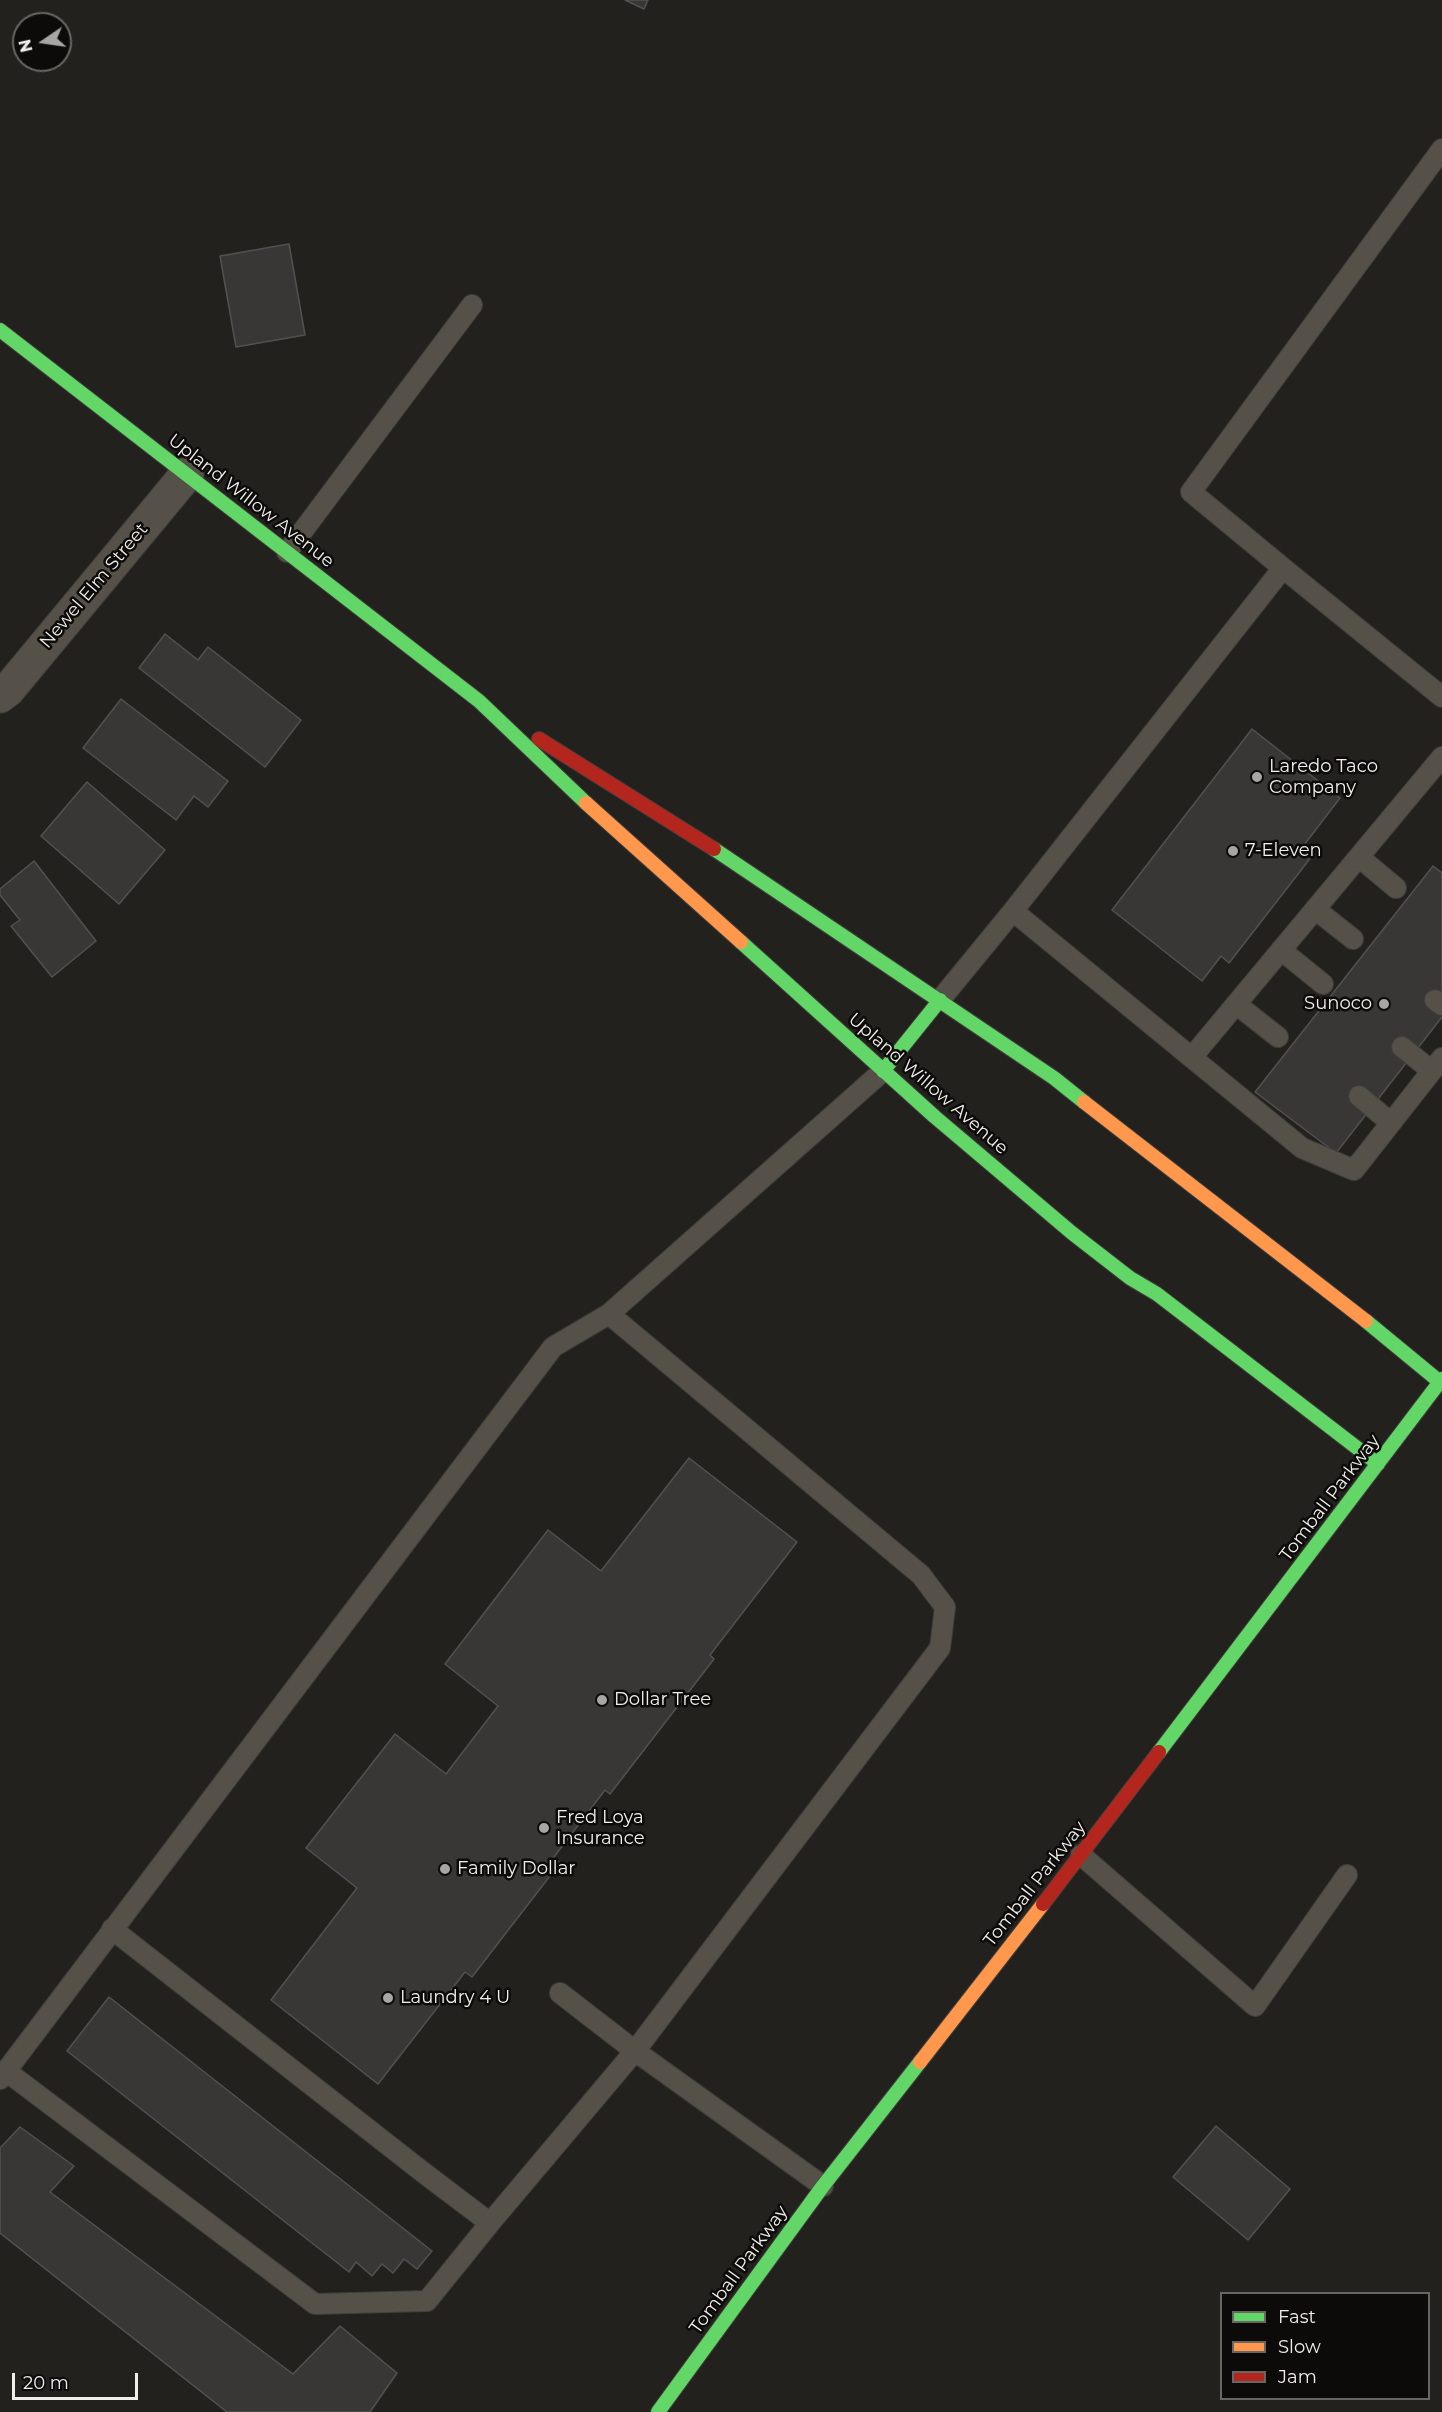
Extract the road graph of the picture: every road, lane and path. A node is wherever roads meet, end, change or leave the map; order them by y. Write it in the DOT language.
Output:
graph roads {
  1 [pos="1442,149"];
  2 [pos="472,305"];
  3 [pos="0,330"];
  4 [pos="187,474"];
  5 [pos="287,552"];
  6 [pos="1283,568"];
  7 [pos="0,696"];
  8 [pos="1442,697"];
  9 [pos="479,701"];
  10 [pos="1442,757"];
  11 [pos="1359,857"];
  12 [pos="1396,888"];
  13 [pos="1315,909"];
  14 [pos="1013,911"];
  15 [pos="1353,939"];
  16 [pos="1281,950"];
  17 [pos="1323,984"];
  18 [pos="940,1000"];
  19 [pos="1236,1004"];
  20 [pos="1278,1037"];
  21 [pos="1402,1047"];
  22 [pos="1192,1057"];
  23 [pos="1437,1064"];
  24 [pos="883,1071"];
  25 [pos="1359,1096"];
  26 [pos="1391,1123"];
  27 [pos="609,1314"];
  28 [pos="1441,1381"];
  29 [pos="1378,1464"];
  30 [pos="1081,1856"];
  31 [pos="1347,1875"];
  32 [pos="112,1929"];
  33 [pos="560,1993"];
  34 [pos="635,2051"];
  35 [pos="3,2075"];
  36 [pos="823,2186"];
  37 [pos="490,2223"];
  38 [pos="658,2412"];
  1 -- 6 [label="lane"];
  2 -- 5 [label="lane"];
  3 -- 4 [label="street, Upland Willow Avenue"];
  4 -- 5 [label="street, Upland Willow Avenue"];
  4 -- 7 [label="street, Newel Elm Street"];
  5 -- 9 [label="street, Upland Willow Avenue"];
  6 -- 8 [label="lane"];
  6 -- 14 [label="lane"];
  9 -- 18 [label="street, Upland Willow Avenue"];
  9 -- 24 [label="street, Upland Willow Avenue"];
  10 -- 11 [label="lane"];
  11 -- 12 [label="lane"];
  11 -- 13 [label="lane"];
  13 -- 15 [label="lane"];
  13 -- 16 [label="lane"];
  14 -- 18 [label="lane"];
  14 -- 22 [label="lane"];
  16 -- 17 [label="lane"];
  16 -- 19 [label="lane"];
  18 -- 24 [label="street"];
  18 -- 28 [label="street, Upland Willow Avenue"];
  19 -- 20 [label="lane"];
  19 -- 22 [label="lane"];
  21 -- 23 [label="lane"];
  22 -- 26 [label="lane"];
  23 -- 26 [label="lane"];
  24 -- 27 [label="lane"];
  24 -- 29 [label="street, Upland Willow Avenue"];
  25 -- 26 [label="lane"];
  27 -- 32 [label="lane"];
  27 -- 34 [label="lane"];
  28 -- 29 [label="street, Tomball Parkway"];
  29 -- 30 [label="street, Tomball Parkway"];
  30 -- 31 [label="lane"];
  30 -- 36 [label="street, Tomball Parkway"];
  32 -- 35 [label="lane"];
  32 -- 37 [label="lane"];
  33 -- 34 [label="lane"];
  34 -- 36 [label="lane"];
  34 -- 37 [label="lane"];
  35 -- 37 [label="lane"];
  36 -- 38 [label="street, Tomball Parkway"];
}
